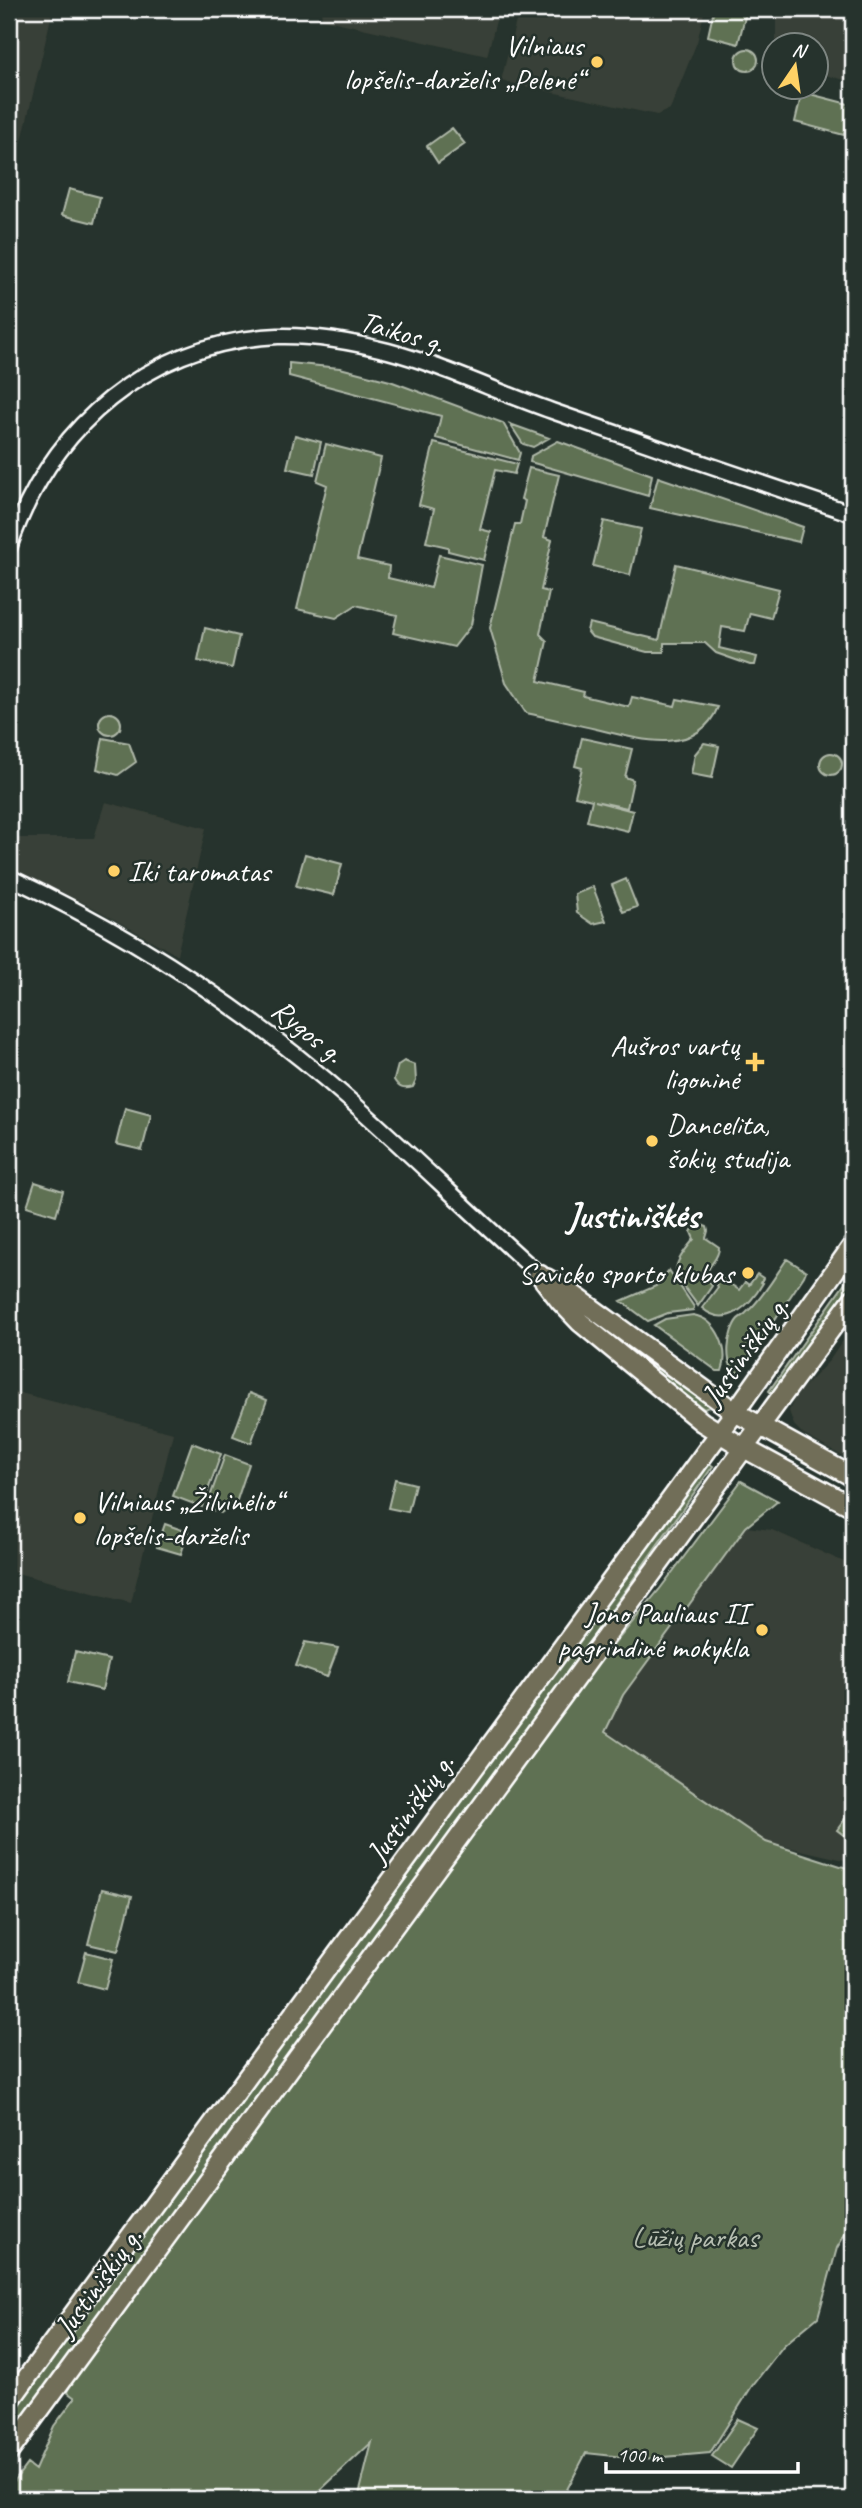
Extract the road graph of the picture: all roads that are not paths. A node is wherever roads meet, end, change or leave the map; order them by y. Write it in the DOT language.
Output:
graph roads {
  1 [pos="853,514"];
  2 [pos="9,548"];
  3 [pos="9,877"];
  4 [pos="853,1245"];
  5 [pos="540,1275"];
  6 [pos="853,1299"];
  7 [pos="735,1412"];
  8 [pos="760,1426"];
  9 [pos="719,1434"];
  10 [pos="744,1448"];
  11 [pos="853,1476"];
  12 [pos="853,1507"];
  13 [pos="9,2402"];
  14 [pos="9,2452"];
  1 -- 2 [label="street, Taikos g."];
  3 -- 5 [label="street, Rygos g."];
  4 -- 7 [label="main road, Justiniškių g."];
  5 -- 7 [label="main road, Rygos g."];
  5 -- 9 [label="main road, Rygos g."];
  6 -- 8 [label="main road, Justiniškių g."];
  7 -- 8 [label="main road, Rygos g."];
  7 -- 9 [label="main road, Justiniškių g."];
  8 -- 10 [label="main road, Justiniškių g."];
  8 -- 11 [label="main road, Rygos g."];
  9 -- 10 [label="main road, Rygos g."];
  9 -- 13 [label="main road, Justiniškių g."];
  10 -- 12 [label="main road, Rygos g."];
  10 -- 14 [label="main road, Justiniškių g."];
}
